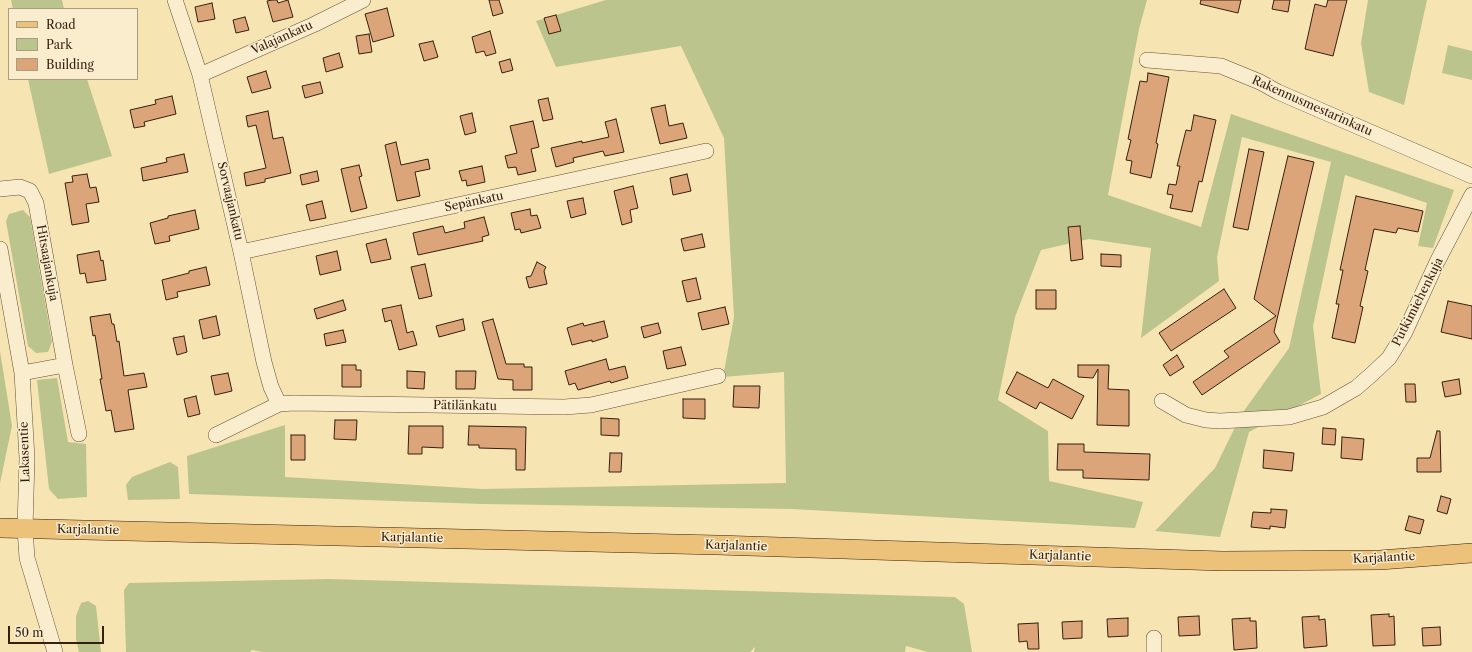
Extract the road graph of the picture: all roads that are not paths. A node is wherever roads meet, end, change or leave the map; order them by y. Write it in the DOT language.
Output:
graph roads {
  1 [pos="175,0"];
  2 [pos="363,0"];
  3 [pos="1147,60"];
  4 [pos="200,75"];
  5 [pos="706,151"];
  6 [pos="1472,176"];
  7 [pos="0,189"];
  8 [pos="1472,195"];
  9 [pos="0,249"];
  10 [pos="241,252"];
  11 [pos="65,365"];
  12 [pos="22,373"];
  13 [pos="718,376"];
  14 [pos="1162,401"];
  15 [pos="279,404"];
  16 [pos="79,434"];
  17 [pos="216,435"];
  18 [pos="0,528"];
  19 [pos="25,528"];
  20 [pos="1472,552"];
  21 [pos="55,652"];
  1 -- 4 [label="street, Sorvaajankatu"];
  2 -- 4 [label="street, Valajankatu"];
  3 -- 6 [label="street, Rakennusmestarinkatu"];
  4 -- 10 [label="street, Sorvaajankatu"];
  5 -- 10 [label="street, Sepänkatu"];
  7 -- 11 [label="street, Hitsaajankuja"];
  8 -- 14 [label="street, Putkimiehenkuja"];
  9 -- 12 [label="street, Lakasentie"];
  10 -- 15 [label="street, Sorvaajankatu"];
  11 -- 12 [label="street"];
  11 -- 16 [label="street, Hitsaajankuja"];
  12 -- 19 [label="street, Lakasentie"];
  13 -- 15 [label="street, Pätilänkatu"];
  15 -- 17 [label="street, Pätilänkatu"];
  18 -- 19 [label="main road, Karjalantie"];
  19 -- 20 [label="main road, Karjalantie"];
  19 -- 21 [label="street, Lakasentie"];
}
